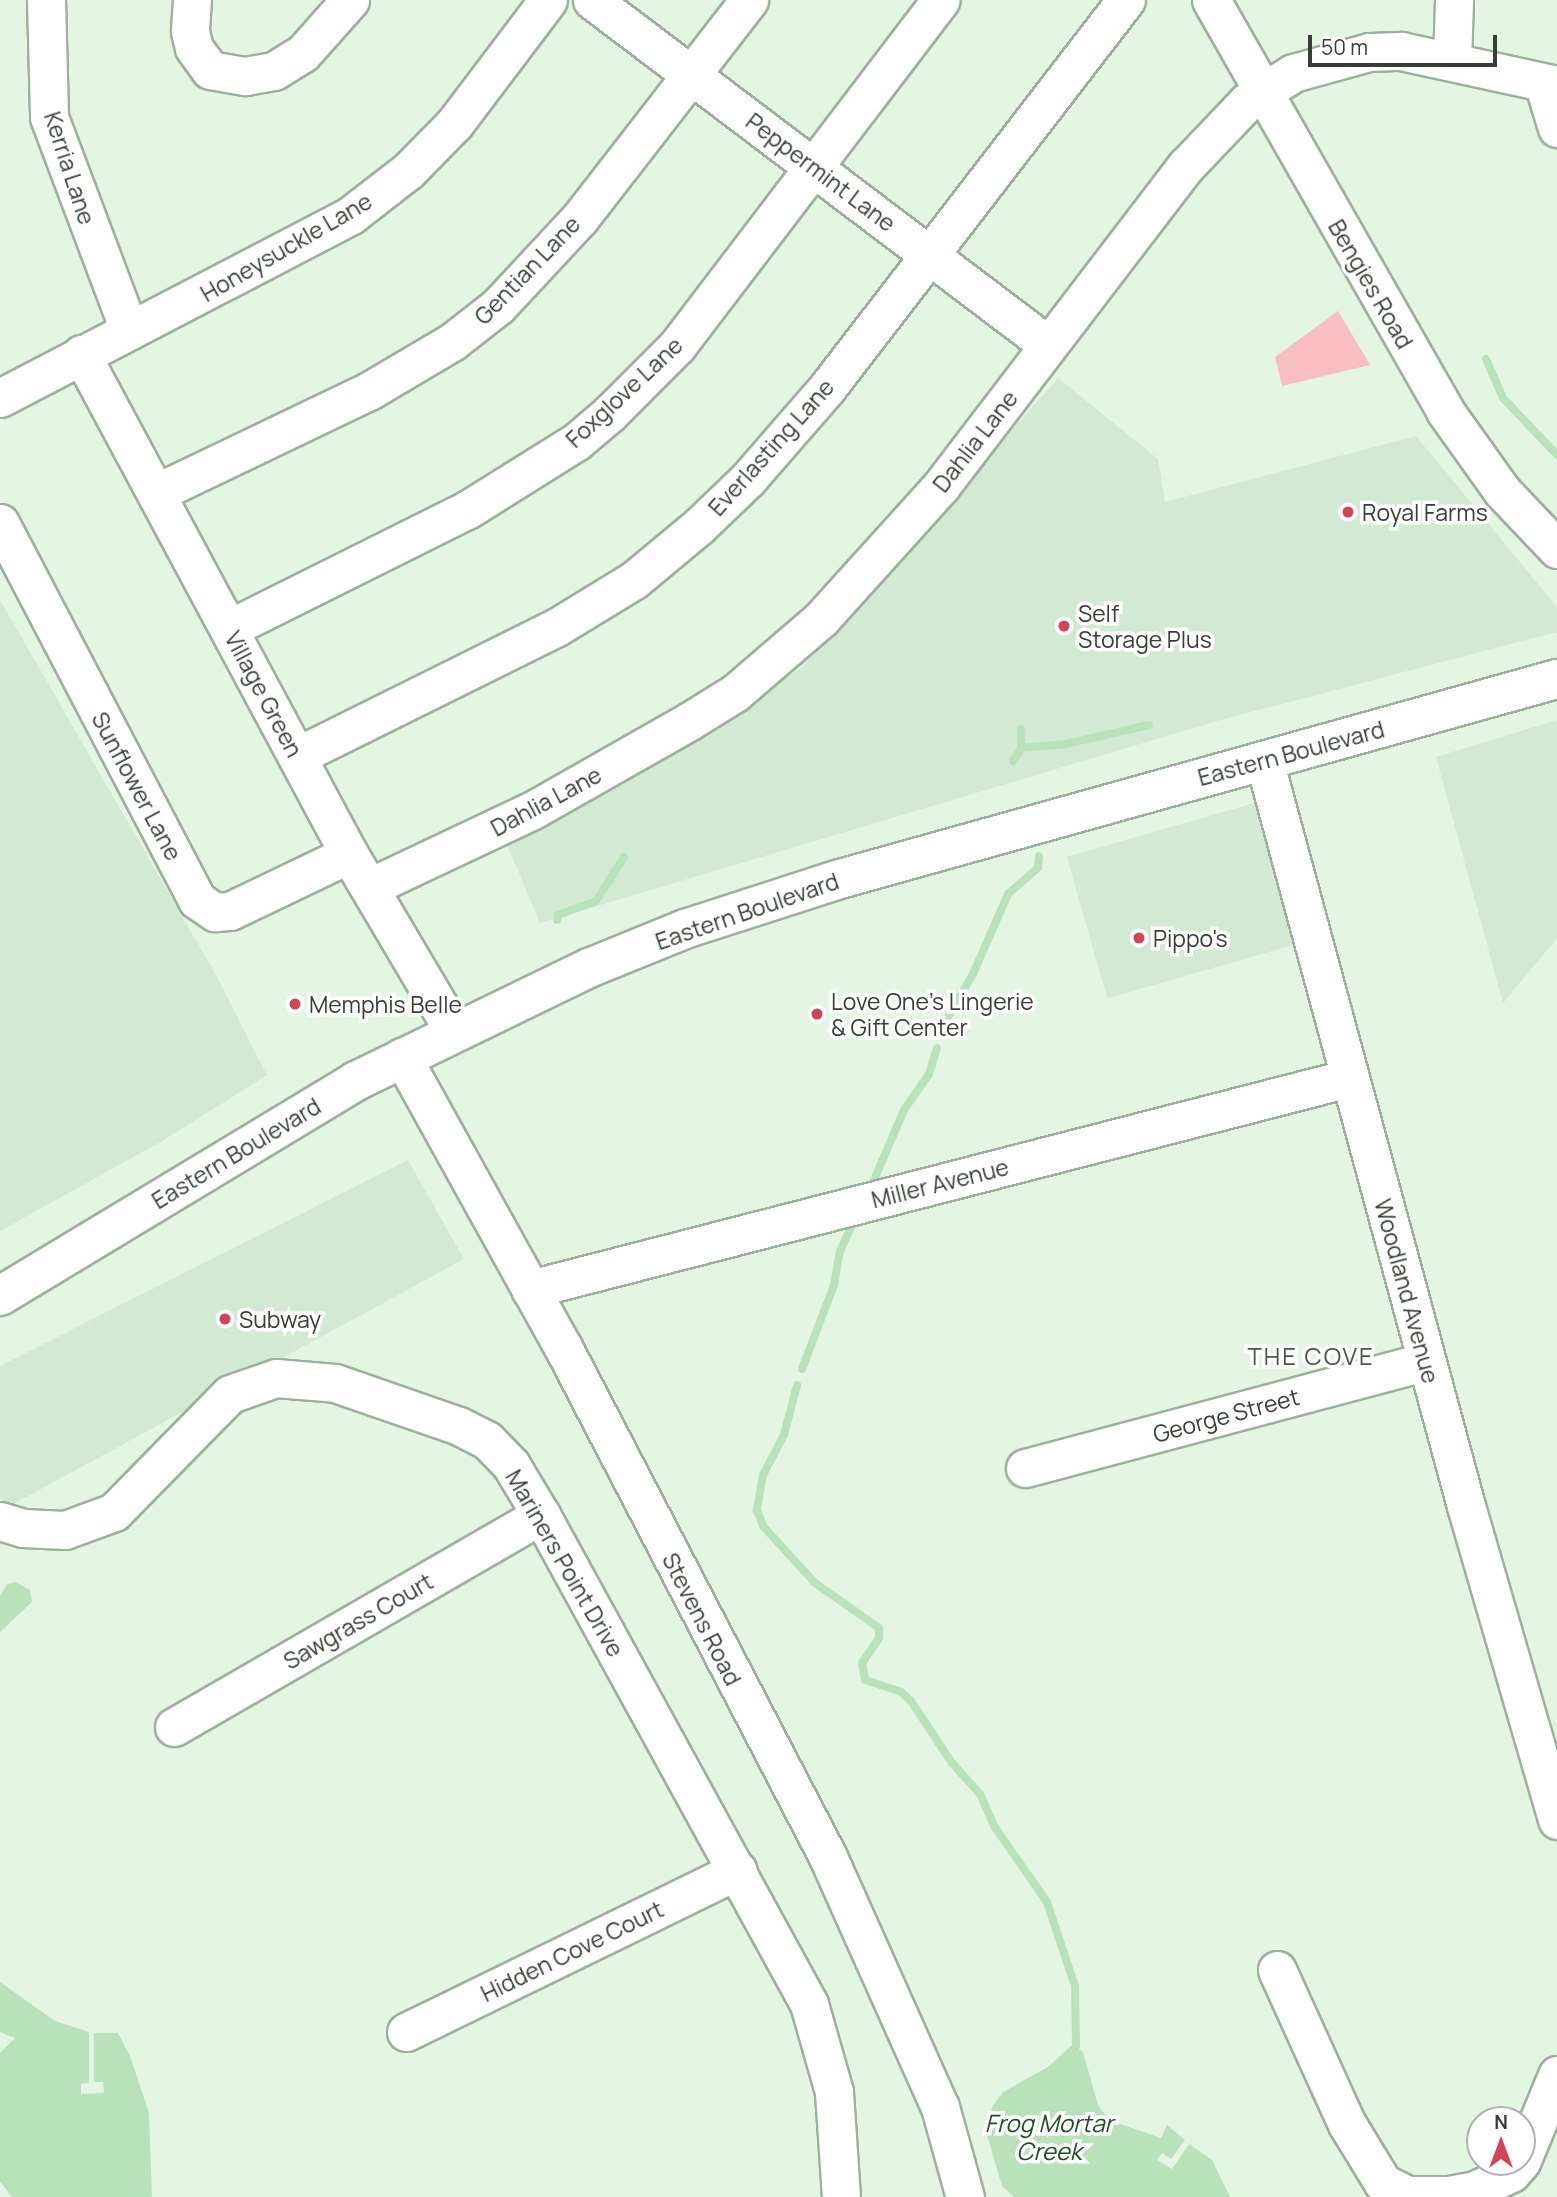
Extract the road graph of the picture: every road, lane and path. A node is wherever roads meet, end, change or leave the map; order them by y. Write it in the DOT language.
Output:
graph roads {
  1 [pos="46,0"];
  2 [pos="191,0"];
  3 [pos="350,0"];
  4 [pos="548,0"];
  5 [pos="592,0"];
  6 [pos="749,0"];
  7 [pos="941,0"];
  8 [pos="1126,0"];
  9 [pos="1212,0"];
  10 [pos="1454,0"];
  11 [pos="1452,61"];
  12 [pos="691,74"];
  13 [pos="1551,85"];
  14 [pos="1263,94"];
  15 [pos="1557,128"];
  16 [pos="816,165"];
  17 [pos="930,254"];
  18 [pos="129,330"];
  19 [pos="1048,345"];
  20 [pos="81,354"];
  21 [pos="2,392"];
  22 [pos="158,492"];
  23 [pos="0,523"];
  24 [pos="1557,550"];
  25 [pos="230,628"];
  26 [pos="1557,679"];
  27 [pos="298,756"];
  28 [pos="1264,760"];
  29 [pos="349,854"];
  30 [pos="372,886"];
  31 [pos="453,1030"];
  32 [pos="402,1057"];
  33 [pos="1349,1078"];
  34 [pos="530,1289"];
  35 [pos="0,1296"];
  36 [pos="1426,1361"];
  37 [pos="1025,1468"];
  38 [pos="541,1516"];
  39 [pos="0,1521"];
  40 [pos="174,1727"];
  41 [pos="1557,1820"];
  42 [pos="738,1870"];
  43 [pos="1276,1970"];
  44 [pos="406,2032"];
  45 [pos="1557,2075"];
  46 [pos="1536,2127"];
  47 [pos="1505,2176"];
  48 [pos="841,2197"];
  49 [pos="965,2197"];
  1 -- 18 [label="street, Kerria Lane"];
  2 -- 3 [label="street"];
  4 -- 18 [label="street, Honeysuckle Lane"];
  5 -- 12 [label="street, Peppermint Lane"];
  6 -- 12 [label="street, Gentian Lane"];
  7 -- 16 [label="street, Foxglove Lane"];
  8 -- 17 [label="street, Everlasting Lane"];
  9 -- 14 [label="street, Bengies Road"];
  10 -- 11 [label="street"];
  11 -- 13 [label="street, Dahlia Lane"];
  11 -- 14 [label="street, Dahlia Lane"];
  12 -- 16 [label="street, Peppermint Lane"];
  12 -- 22 [label="street, Gentian Lane"];
  13 -- 15 [label="street"];
  14 -- 19 [label="street, Dahlia Lane"];
  14 -- 24 [label="street, Bengies Road"];
  16 -- 17 [label="street, Peppermint Lane"];
  16 -- 25 [label="street, Foxglove Lane"];
  17 -- 19 [label="street, Peppermint Lane"];
  17 -- 27 [label="street, Everlasting Lane"];
  18 -- 20 [label="street, Honeysuckle Lane"];
  19 -- 30 [label="street, Dahlia Lane"];
  20 -- 21 [label="street, Honeysuckle Lane"];
  20 -- 22 [label="street, Village Green"];
  22 -- 25 [label="street, Village Green"];
  23 -- 29 [label="street, Sunflower Lane"];
  25 -- 27 [label="street, Village Green"];
  26 -- 28 [label="main road, Eastern Boulevard"];
  27 -- 29 [label="street, Village Green"];
  28 -- 31 [label="main road, Eastern Boulevard"];
  28 -- 33 [label="street, Woodland Avenue"];
  29 -- 30 [label="street, Village Green"];
  30 -- 31 [label="street, Village Green"];
  31 -- 32 [label="main road, Eastern Boulevard"];
  32 -- 34 [label="street, Stevens Road"];
  32 -- 35 [label="main road, Eastern Boulevard"];
  33 -- 34 [label="street, Miller Avenue"];
  33 -- 36 [label="street, Woodland Avenue"];
  34 -- 49 [label="street, Stevens Road"];
  36 -- 37 [label="street, George Street"];
  36 -- 41 [label="street, Woodland Avenue"];
  38 -- 39 [label="street, Mariners Point Drive"];
  38 -- 40 [label="street, Sawgrass Court"];
  38 -- 42 [label="street, Mariners Point Drive"];
  42 -- 44 [label="street, Hidden Cove Court"];
  42 -- 48 [label="street, Mariners Point Drive"];
  43 -- 47 [label="street"];
  45 -- 46 [label="street"];
}
